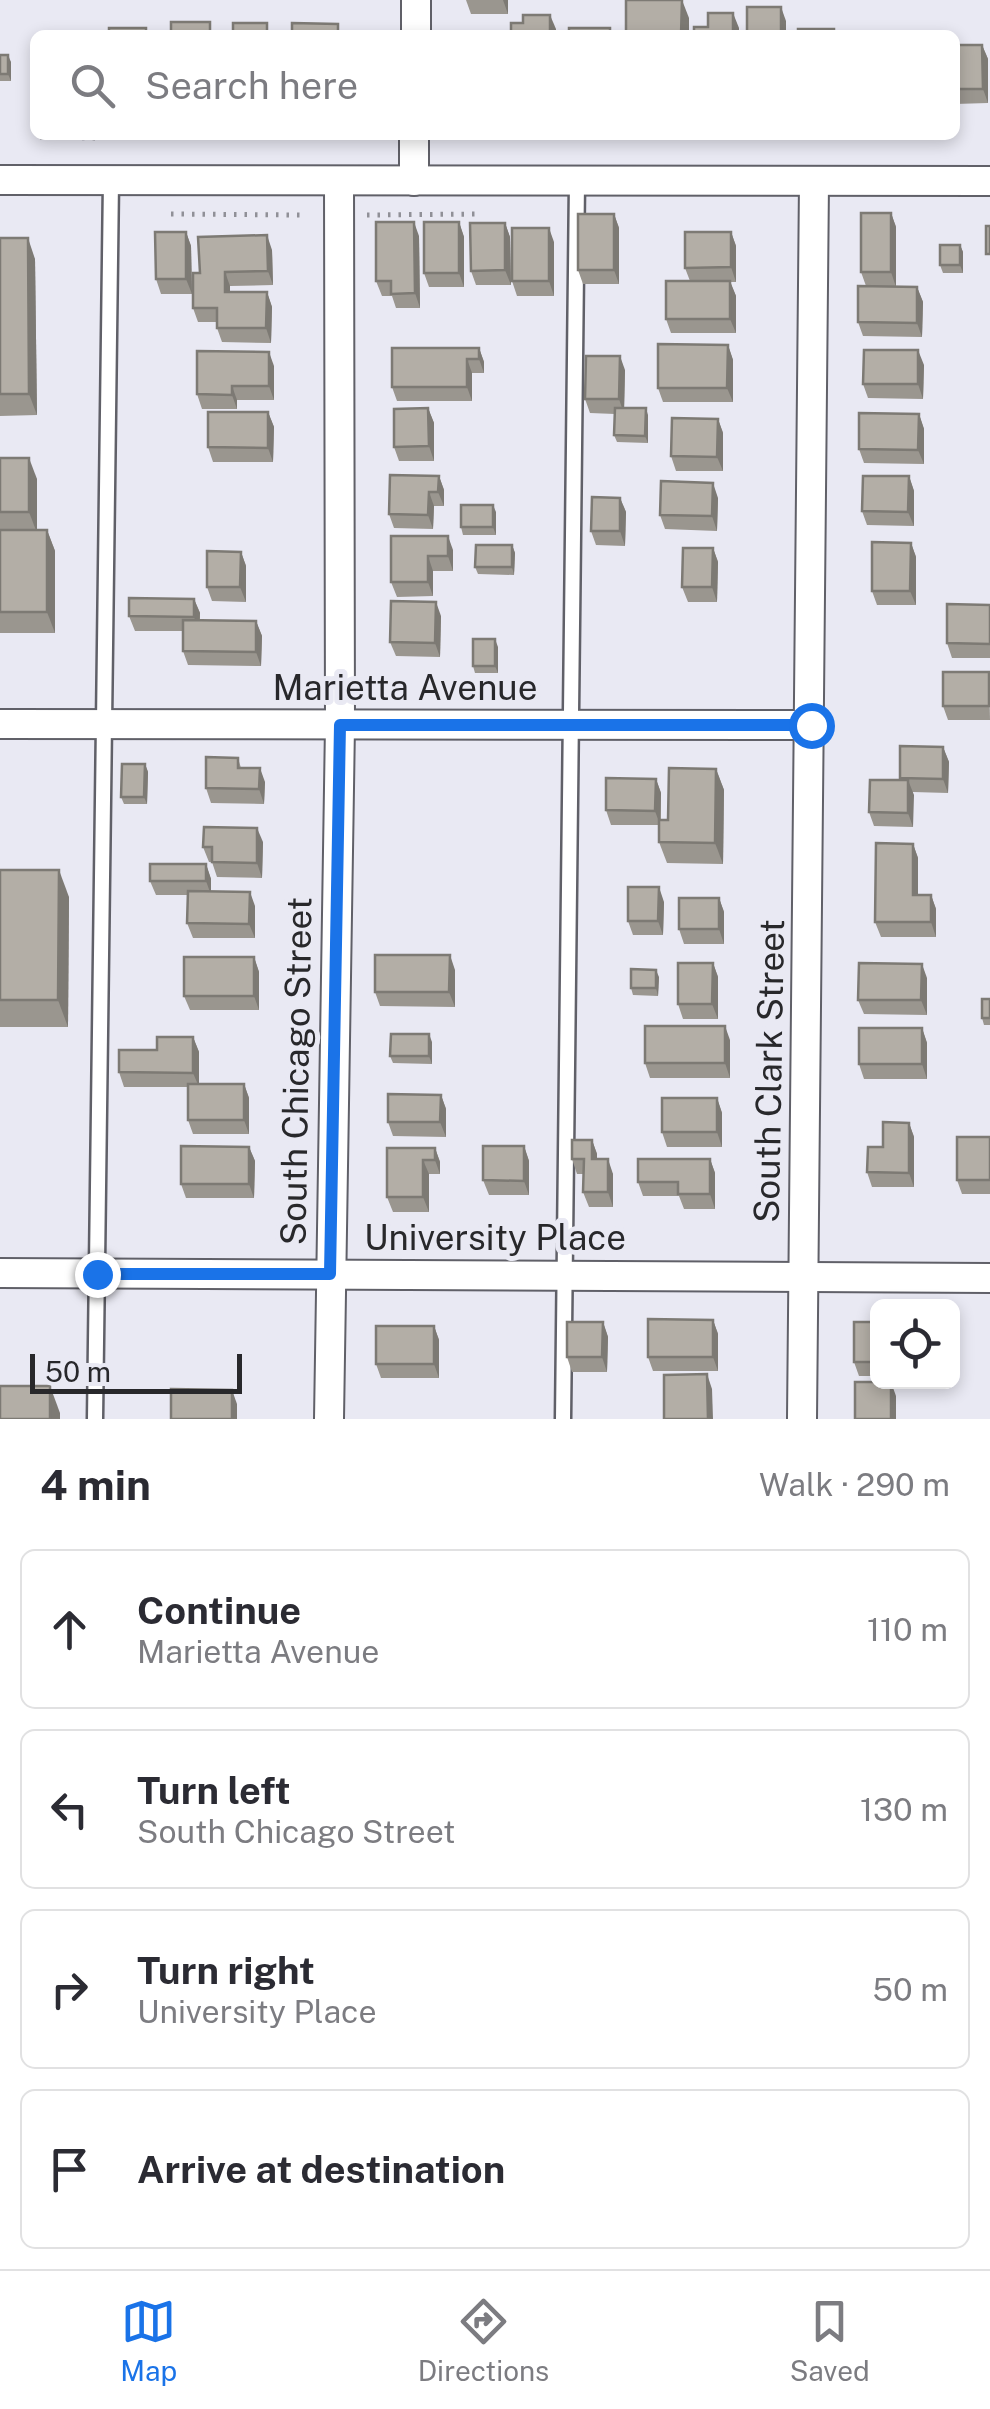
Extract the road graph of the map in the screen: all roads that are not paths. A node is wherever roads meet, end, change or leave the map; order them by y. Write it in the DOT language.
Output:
graph roads {
  1 [pos="416,0"];
  2 [pos="416,30"];
  3 [pos="414,140"];
  4 [pos="0,180"];
  5 [pos="112,181"];
  6 [pos="339,181"];
  7 [pos="414,181"];
  8 [pos="990,181"];
  9 [pos="577,182"];
  10 [pos="814,182"];
  11 [pos="0,724"];
  12 [pos="104,725"];
  13 [pos="340,725"];
  14 [pos="571,725"];
  15 [pos="811,725"];
  16 [pos="0,1273"];
  17 [pos="97,1274"];
  18 [pos="330,1274"];
  19 [pos="564,1275"];
  20 [pos="804,1276"];
  21 [pos="990,1278"];
  22 [pos="95,1419"];
  23 [pos="328,1419"];
  24 [pos="563,1419"];
  25 [pos="802,1419"];
  1 -- 2 [label="street"];
  3 -- 7 [label="street"];
  4 -- 5 [label="street"];
  5 -- 6 [label="street"];
  5 -- 12 [label="lane"];
  6 -- 7 [label="street"];
  6 -- 13 [label="street, South Chicago Street"];
  7 -- 9 [label="street"];
  8 -- 10 [label="street"];
  9 -- 10 [label="street"];
  9 -- 14 [label="lane"];
  10 -- 15 [label="street, South Clark Street"];
  11 -- 12 [label="street, Marietta Avenue"];
  12 -- 13 [label="street, Marietta Avenue"];
  12 -- 17 [label="lane"];
  13 -- 14 [label="street, Marietta Avenue"];
  13 -- 18 [label="street, South Chicago Street"];
  14 -- 15 [label="street, Marietta Avenue"];
  14 -- 19 [label="lane"];
  15 -- 20 [label="street, South Clark Street"];
  16 -- 17 [label="street, University Place"];
  17 -- 18 [label="street, University Place"];
  17 -- 22 [label="lane"];
  18 -- 19 [label="street, University Place"];
  18 -- 23 [label="street, South Chicago Street"];
  19 -- 20 [label="street, University Place"];
  19 -- 24 [label="lane"];
  20 -- 21 [label="street, University Place"];
  20 -- 25 [label="street, South Clark Street"];
}
